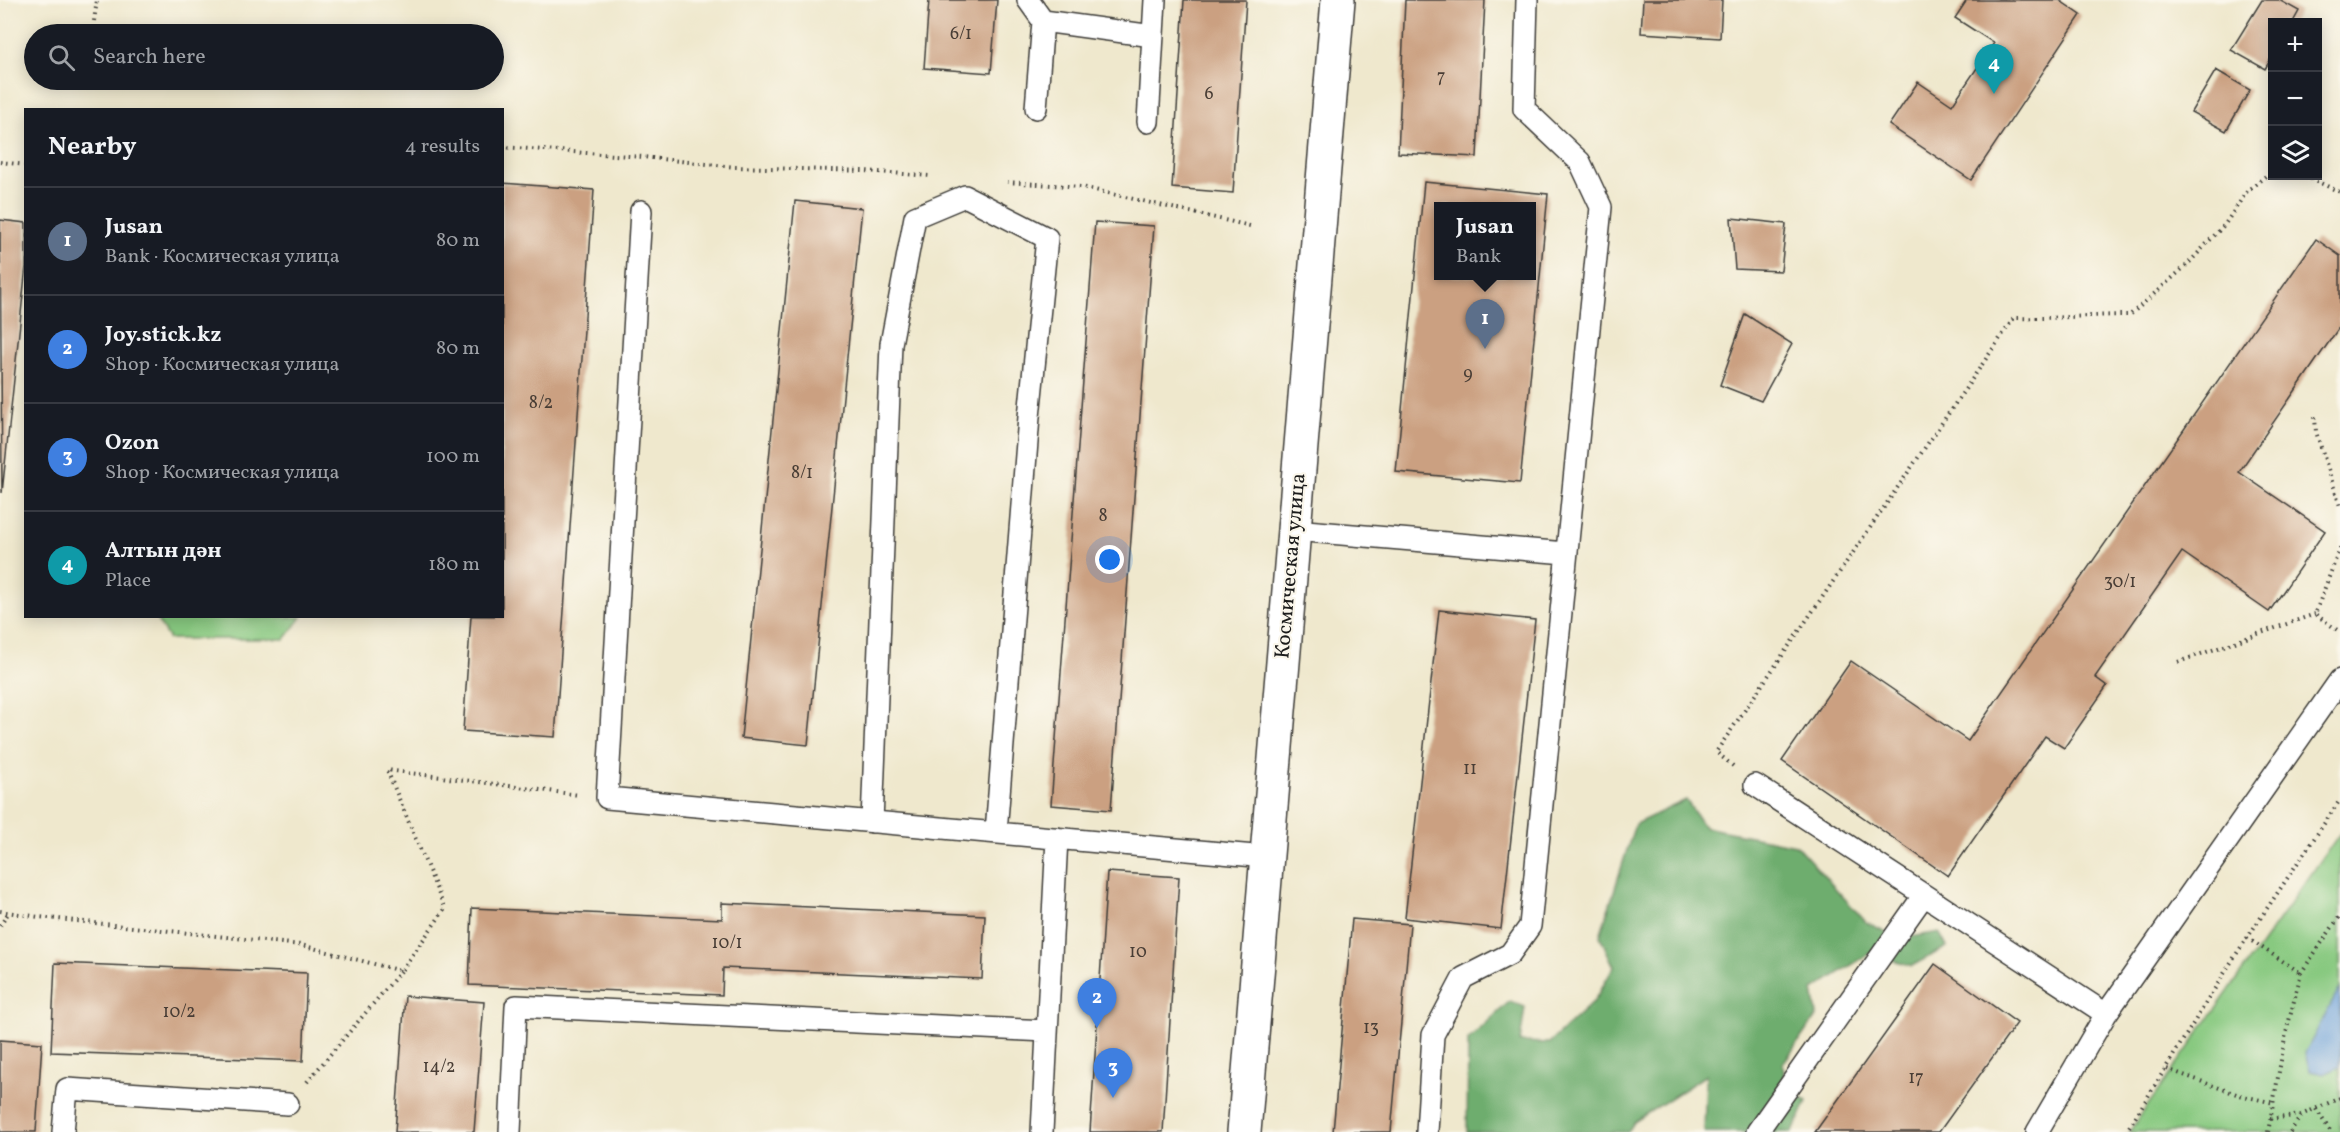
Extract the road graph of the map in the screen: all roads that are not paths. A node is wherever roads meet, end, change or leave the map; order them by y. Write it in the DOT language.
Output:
graph roads {
  1 [pos="1028,0"];
  2 [pos="1155,0"];
  3 [pos="1338,0"];
  4 [pos="1527,0"];
  5 [pos="1043,21"];
  6 [pos="1153,36"];
  7 [pos="1036,108"];
  8 [pos="1148,122"];
  9 [pos="641,211"];
  10 [pos="1294,530"];
  11 [pos="1566,553"];
  12 [pos="2340,680"];
  13 [pos="1755,785"];
  14 [pos="872,822"];
  15 [pos="996,832"];
  16 [pos="1057,838"];
  17 [pos="1266,857"];
  18 [pos="1924,895"];
  19 [pos="2106,1014"];
  20 [pos="1047,1031"];
  21 [pos="288,1104"];
  22 [pos="63,1132"];
  23 [pos="510,1132"];
  24 [pos="1042,1132"];
  25 [pos="1244,1132"];
  26 [pos="1427,1132"];
  27 [pos="1756,1132"];
  28 [pos="2037,1132"];
  1 -- 5 [label="lane"];
  2 -- 6 [label="lane"];
  3 -- 10 [label="main road, Космическая улица"];
  4 -- 11 [label="lane"];
  5 -- 6 [label="lane"];
  5 -- 7 [label="lane"];
  6 -- 8 [label="lane"];
  9 -- 14 [label="lane"];
  10 -- 11 [label="lane"];
  10 -- 17 [label="main road, Космическая улица"];
  11 -- 26 [label="lane"];
  12 -- 19 [label="lane"];
  13 -- 18 [label="lane"];
  14 -- 15 [label="lane"];
  14 -- 15 [label="lane"];
  15 -- 16 [label="lane"];
  16 -- 17 [label="lane"];
  16 -- 20 [label="lane"];
  17 -- 25 [label="main road, Космическая улица"];
  18 -- 19 [label="lane"];
  18 -- 27 [label="lane"];
  19 -- 28 [label="lane"];
  20 -- 23 [label="lane"];
  20 -- 24 [label="lane"];
  21 -- 22 [label="lane"];
}
